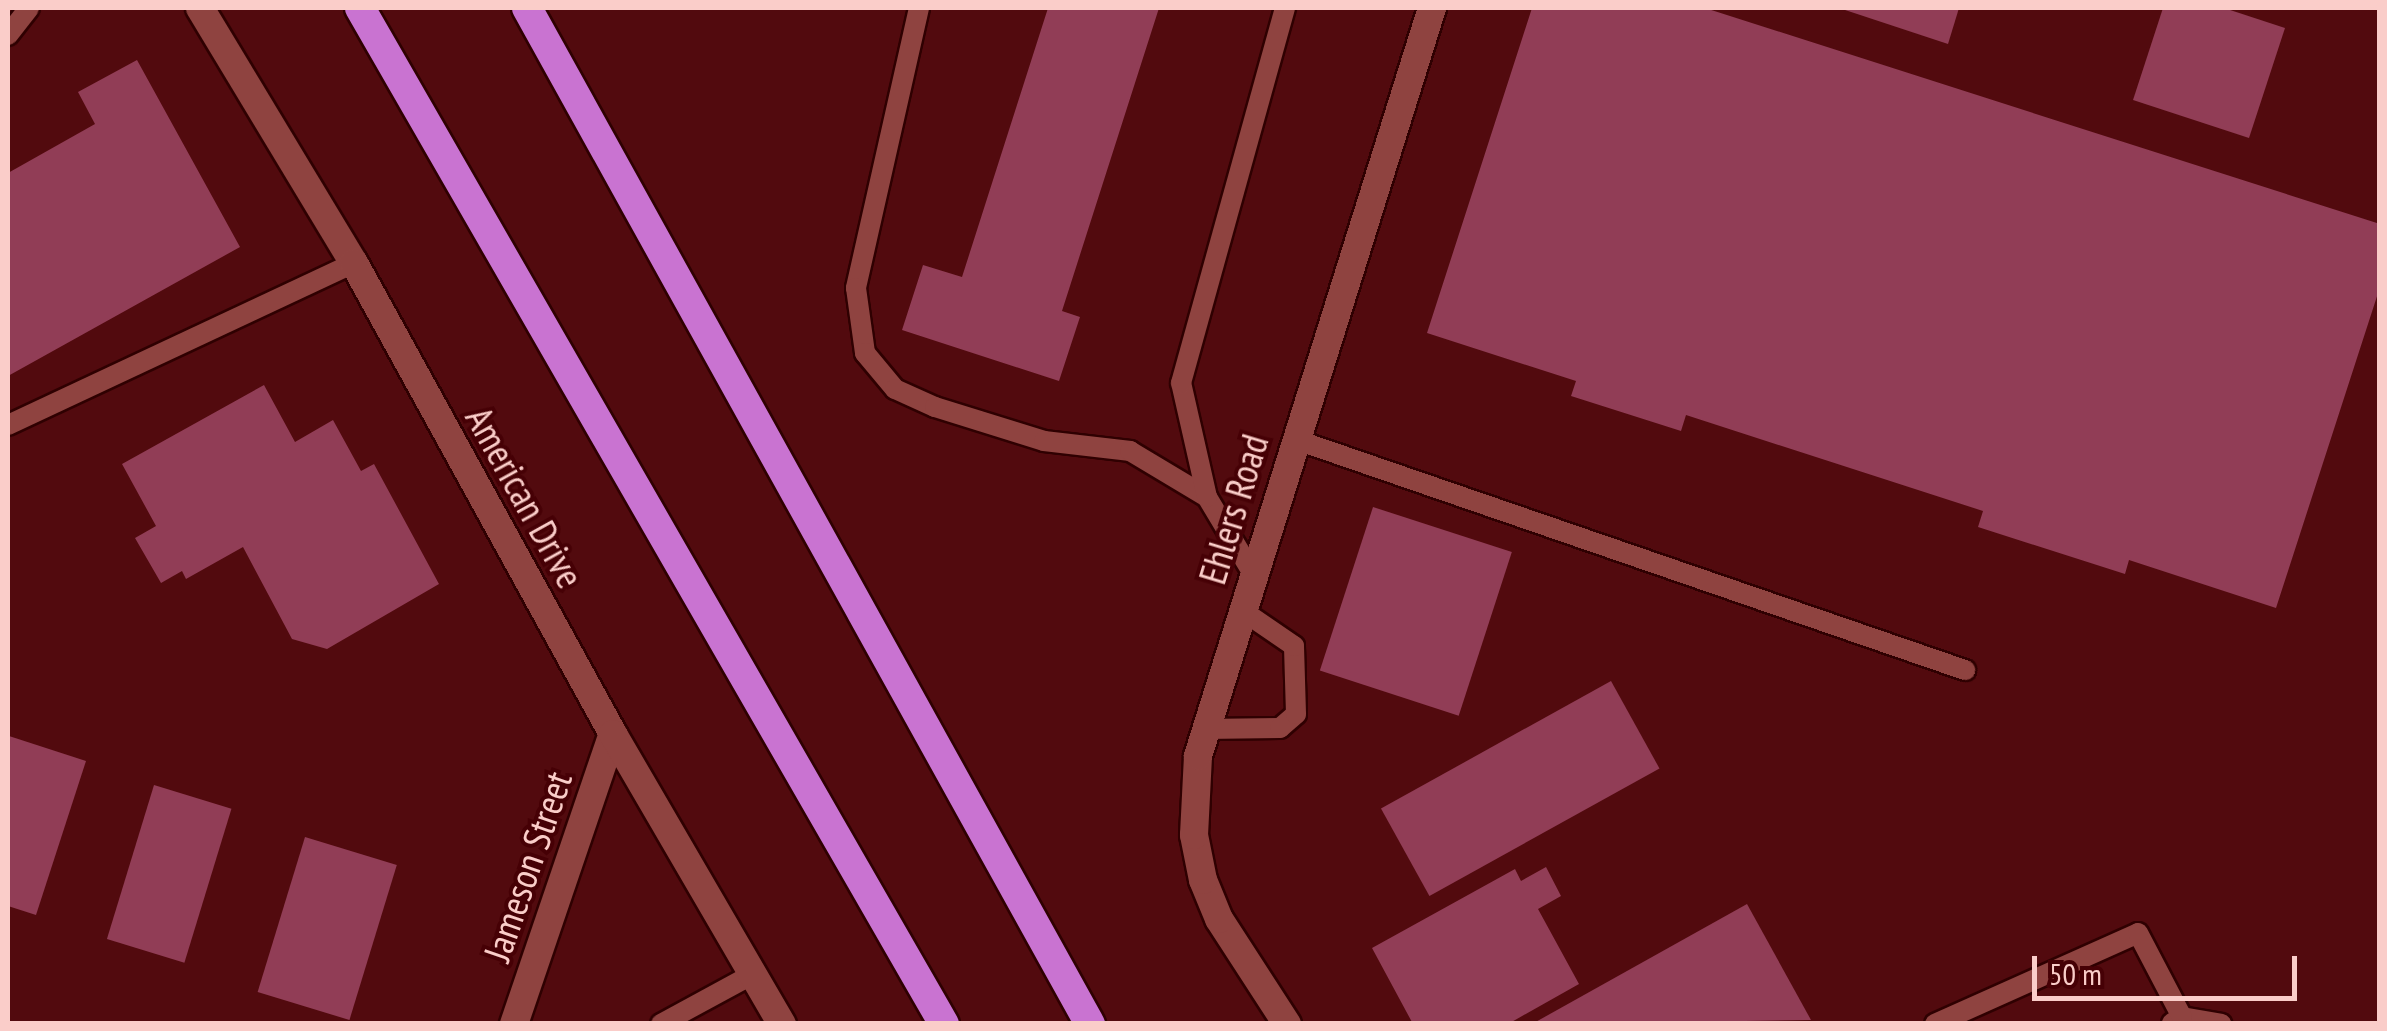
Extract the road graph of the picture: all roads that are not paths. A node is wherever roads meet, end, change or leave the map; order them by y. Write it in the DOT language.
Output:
graph roads {
  1 [pos="29,8"];
  2 [pos="200,8"];
  3 [pos="360,8"];
  4 [pos="527,8"];
  5 [pos="918,8"];
  6 [pos="1285,8"];
  7 [pos="1432,8"];
  8 [pos="8,36"];
  9 [pos="354,263"];
  10 [pos="8,425"];
  11 [pos="1294,439"];
  12 [pos="1207,497"];
  13 [pos="1252,572"];
  14 [pos="1240,610"];
  15 [pos="1964,670"];
  16 [pos="1204,729"];
  17 [pos="613,734"];
  18 [pos="753,974"];
  19 [pos="2176,1020"];
  20 [pos="514,1024"];
  21 [pos="662,1024"];
  22 [pos="782,1024"];
  23 [pos="944,1024"];
  24 [pos="1090,1024"];
  25 [pos="1287,1024"];
  26 [pos="1935,1024"];
  27 [pos="2222,1024"];
  1 -- 8 [label="lane"];
  2 -- 9 [label="street, American Drive"];
  3 -- 23 [label="highway"];
  4 -- 24 [label="highway"];
  5 -- 12 [label="lane"];
  6 -- 12 [label="lane"];
  7 -- 11 [label="street, Ehlers Road"];
  9 -- 10 [label="lane"];
  9 -- 17 [label="street, American Drive"];
  11 -- 13 [label="street, Ehlers Road"];
  11 -- 15 [label="lane"];
  12 -- 13 [label="lane"];
  13 -- 14 [label="street, Ehlers Road"];
  14 -- 16 [label="street, Ehlers Road"];
  14 -- 16 [label="lane"];
  16 -- 25 [label="street, Ehlers Road"];
  17 -- 18 [label="street, American Drive"];
  17 -- 20 [label="street, Jameson Street"];
  18 -- 21 [label="lane"];
  18 -- 22 [label="street, American Drive"];
  19 -- 26 [label="lane"];
  19 -- 27 [label="lane"];
}
